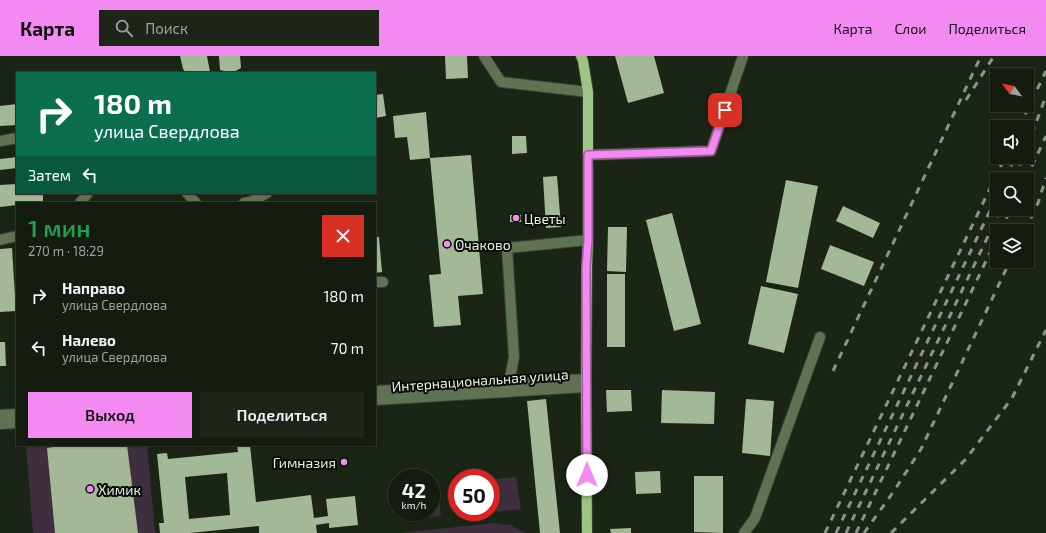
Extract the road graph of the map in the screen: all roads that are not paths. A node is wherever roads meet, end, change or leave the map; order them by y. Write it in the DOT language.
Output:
graph roads {
  1 [pos="484,56"];
  2 [pos="581,56"];
  3 [pos="743,56"];
  4 [pos="588,92"];
  5 [pos="16,138"];
  6 [pos="0,141"];
  7 [pos="588,155"];
  8 [pos="87,194"];
  9 [pos="188,194"];
  10 [pos="265,194"];
  11 [pos="81,202"];
  12 [pos="195,202"];
  13 [pos="250,202"];
  14 [pos="16,236"];
  15 [pos="0,240"];
  16 [pos="588,240"];
  17 [pos="820,337"];
  18 [pos="586,383"];
  19 [pos="509,387"];
  20 [pos="376,391"];
  21 [pos="376,400"];
  22 [pos="16,414"];
  23 [pos="0,415"];
  24 [pos="16,423"];
  25 [pos="0,424"];
  26 [pos="587,533"];
  27 [pos="744,533"];
  1 -- 4 [label="street"];
  2 -- 4 [label="main road"];
  3 -- 7 [label="street"];
  4 -- 7 [label="main road"];
  5 -- 6 [label="street"];
  7 -- 16 [label="main road"];
  8 -- 11 [label="street"];
  9 -- 12 [label="street"];
  10 -- 13 [label="street"];
  14 -- 15 [label="street"];
  16 -- 18 [label="main road"];
  16 -- 19 [label="street"];
  17 -- 27 [label="street"];
  18 -- 19 [label="street, Интернациональная улица"];
  18 -- 26 [label="main road"];
  19 -- 20 [label="street, Интернациональная улица"];
  19 -- 21 [label="street, Интернациональная улица"];
  22 -- 23 [label="street"];
  24 -- 25 [label="street"];
}
